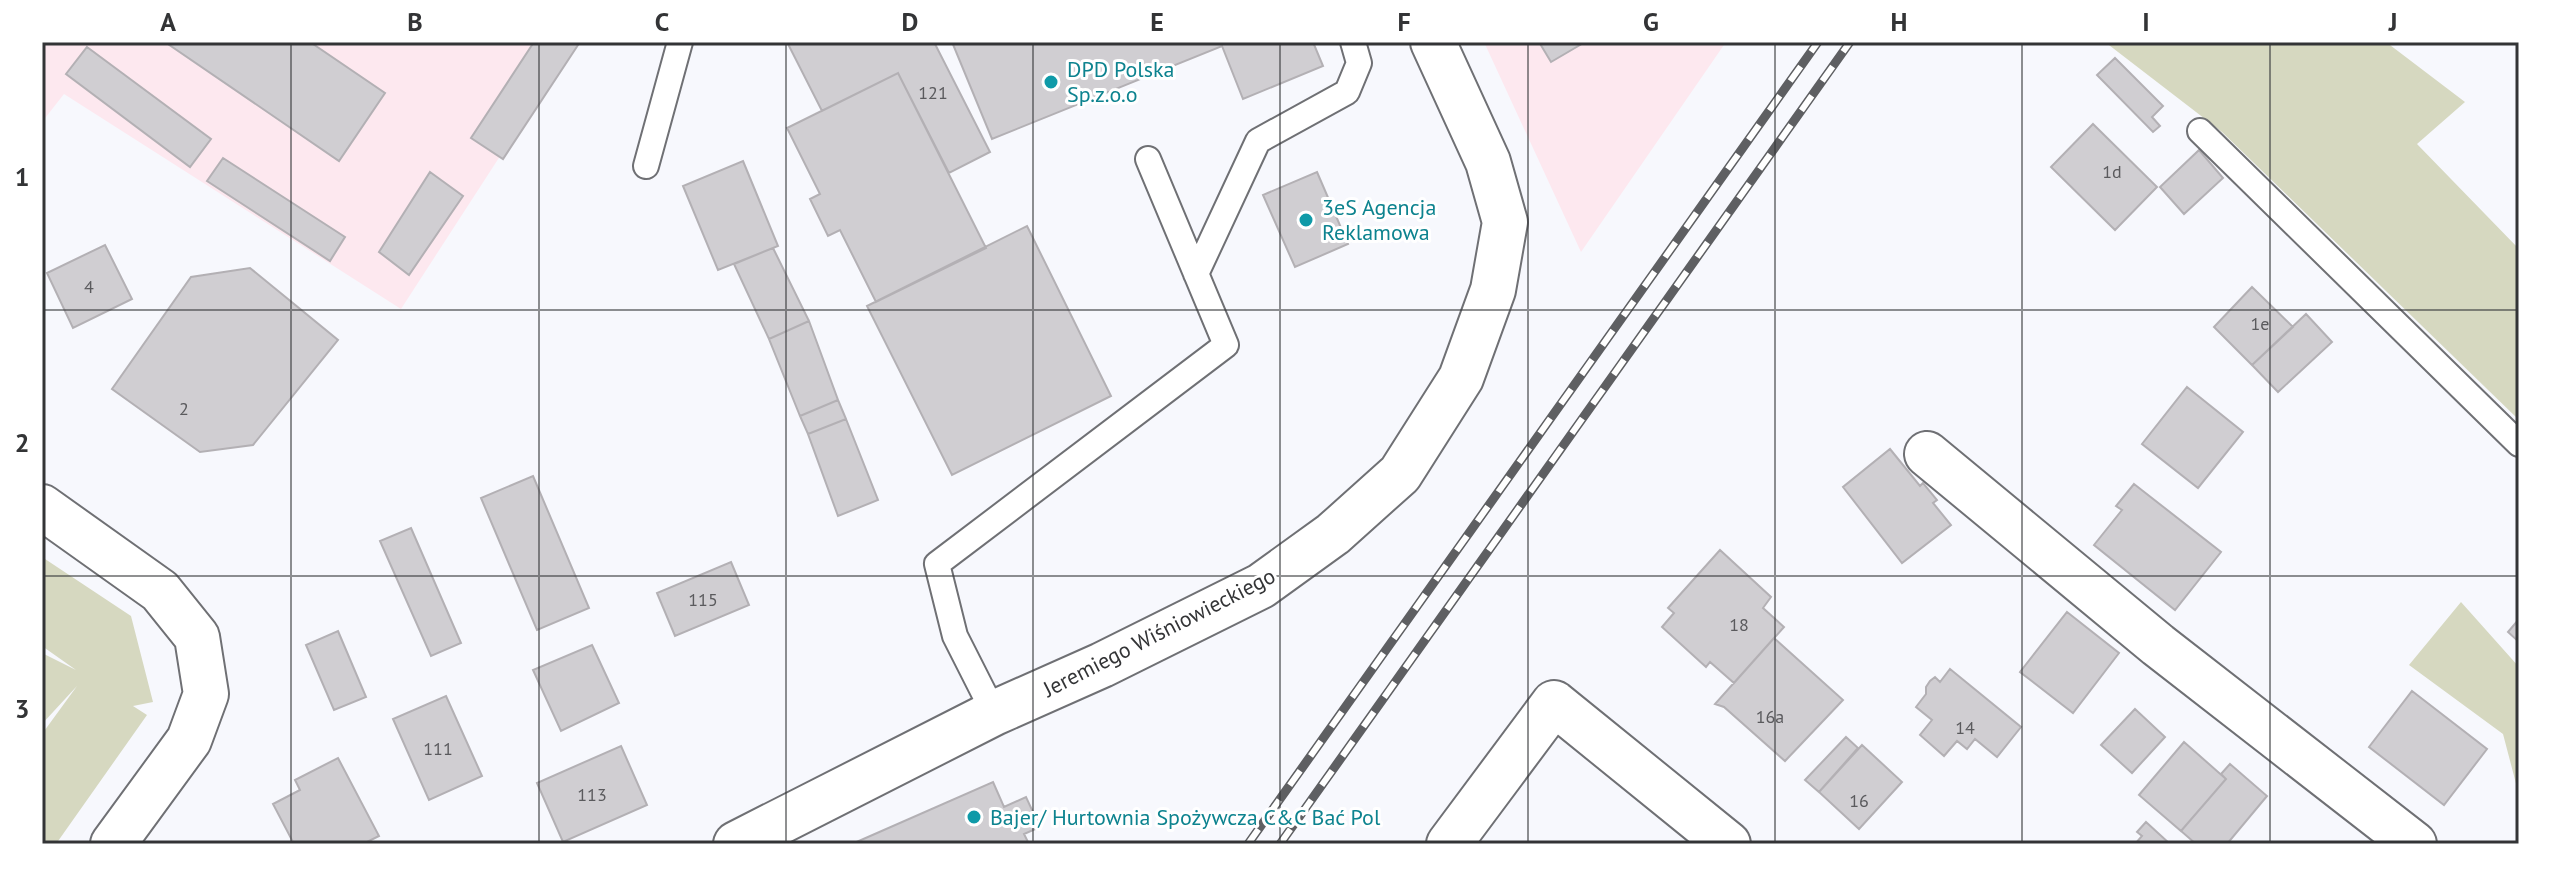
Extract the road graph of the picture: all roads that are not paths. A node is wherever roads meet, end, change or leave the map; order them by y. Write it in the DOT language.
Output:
graph roads {
  1 [pos="680,42"];
  2 [pos="1353,42"];
  3 [pos="1433,42"];
  4 [pos="2200,131"];
  5 [pos="1148,159"];
  6 [pos="646,166"];
  7 [pos="1196,274"];
  8 [pos="2519,444"];
  9 [pos="1927,454"];
  10 [pos="42,507"];
  11 [pos="994,713"];
  12 [pos="113,844"];
  13 [pos="736,844"];
  14 [pos="1449,844"];
  15 [pos="1728,844"];
  16 [pos="2414,844"];
  1 -- 6 [label="lane"];
  2 -- 7 [label="lane"];
  3 -- 11 [label="street, Jeremiego Wiśniowieckiego"];
  4 -- 8 [label="lane"];
  5 -- 7 [label="lane"];
  7 -- 11 [label="lane"];
  9 -- 16 [label="street"];
  10 -- 12 [label="street"];
  11 -- 13 [label="street, Jeremiego Wiśniowieckiego"];
  14 -- 15 [label="street"];
}
